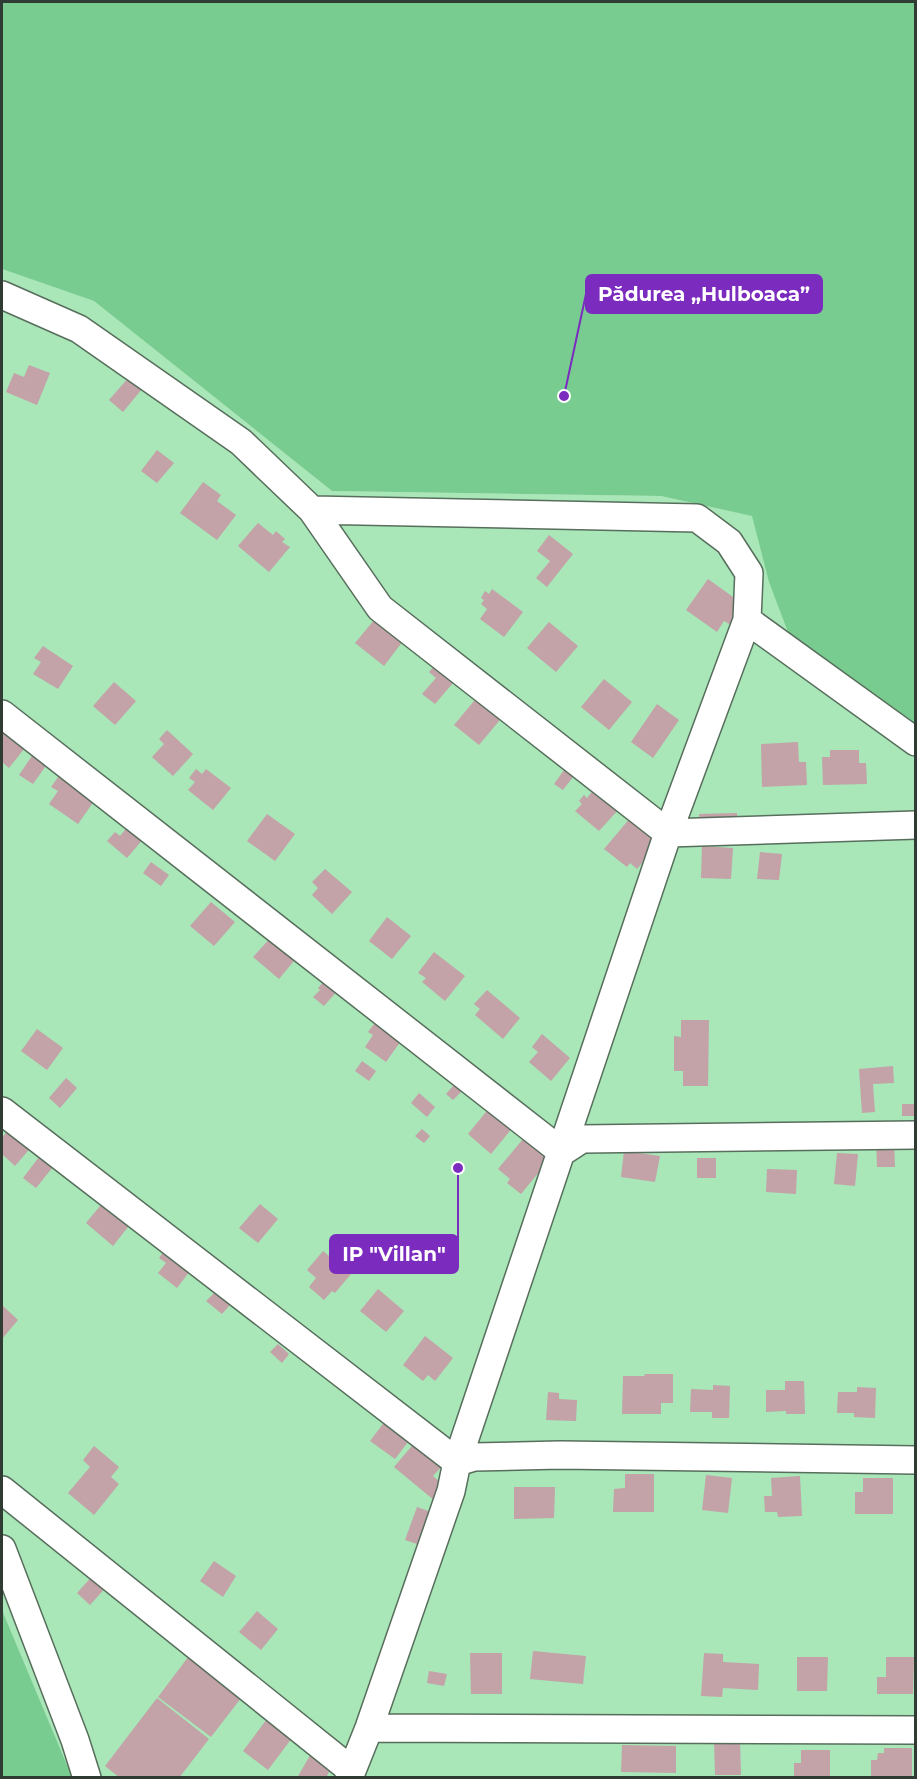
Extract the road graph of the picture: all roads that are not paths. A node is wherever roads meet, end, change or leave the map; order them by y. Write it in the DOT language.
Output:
graph roads {
  1 [pos="2,294"];
  2 [pos="312,510"];
  3 [pos="747,620"];
  4 [pos="2,714"];
  5 [pos="915,742"];
  6 [pos="915,825"];
  7 [pos="668,833"];
  8 [pos="2,1111"];
  9 [pos="915,1135"];
  10 [pos="562,1152"];
  11 [pos="915,1460"];
  12 [pos="457,1461"];
  13 [pos="2,1490"];
  14 [pos="2,1549"];
  15 [pos="369,1728"];
  16 [pos="915,1730"];
  17 [pos="350,1774"];
  18 [pos="87,1778"];
  1 -- 2 [label="street"];
  2 -- 3 [label="street"];
  2 -- 7 [label="street"];
  3 -- 5 [label="street"];
  3 -- 7 [label="street"];
  4 -- 10 [label="street"];
  6 -- 7 [label="street"];
  7 -- 10 [label="street"];
  8 -- 12 [label="street"];
  9 -- 10 [label="street"];
  10 -- 12 [label="street"];
  11 -- 12 [label="street"];
  12 -- 15 [label="street"];
  13 -- 17 [label="street"];
  14 -- 18 [label="street"];
  15 -- 16 [label="street"];
  15 -- 17 [label="street"];
}
